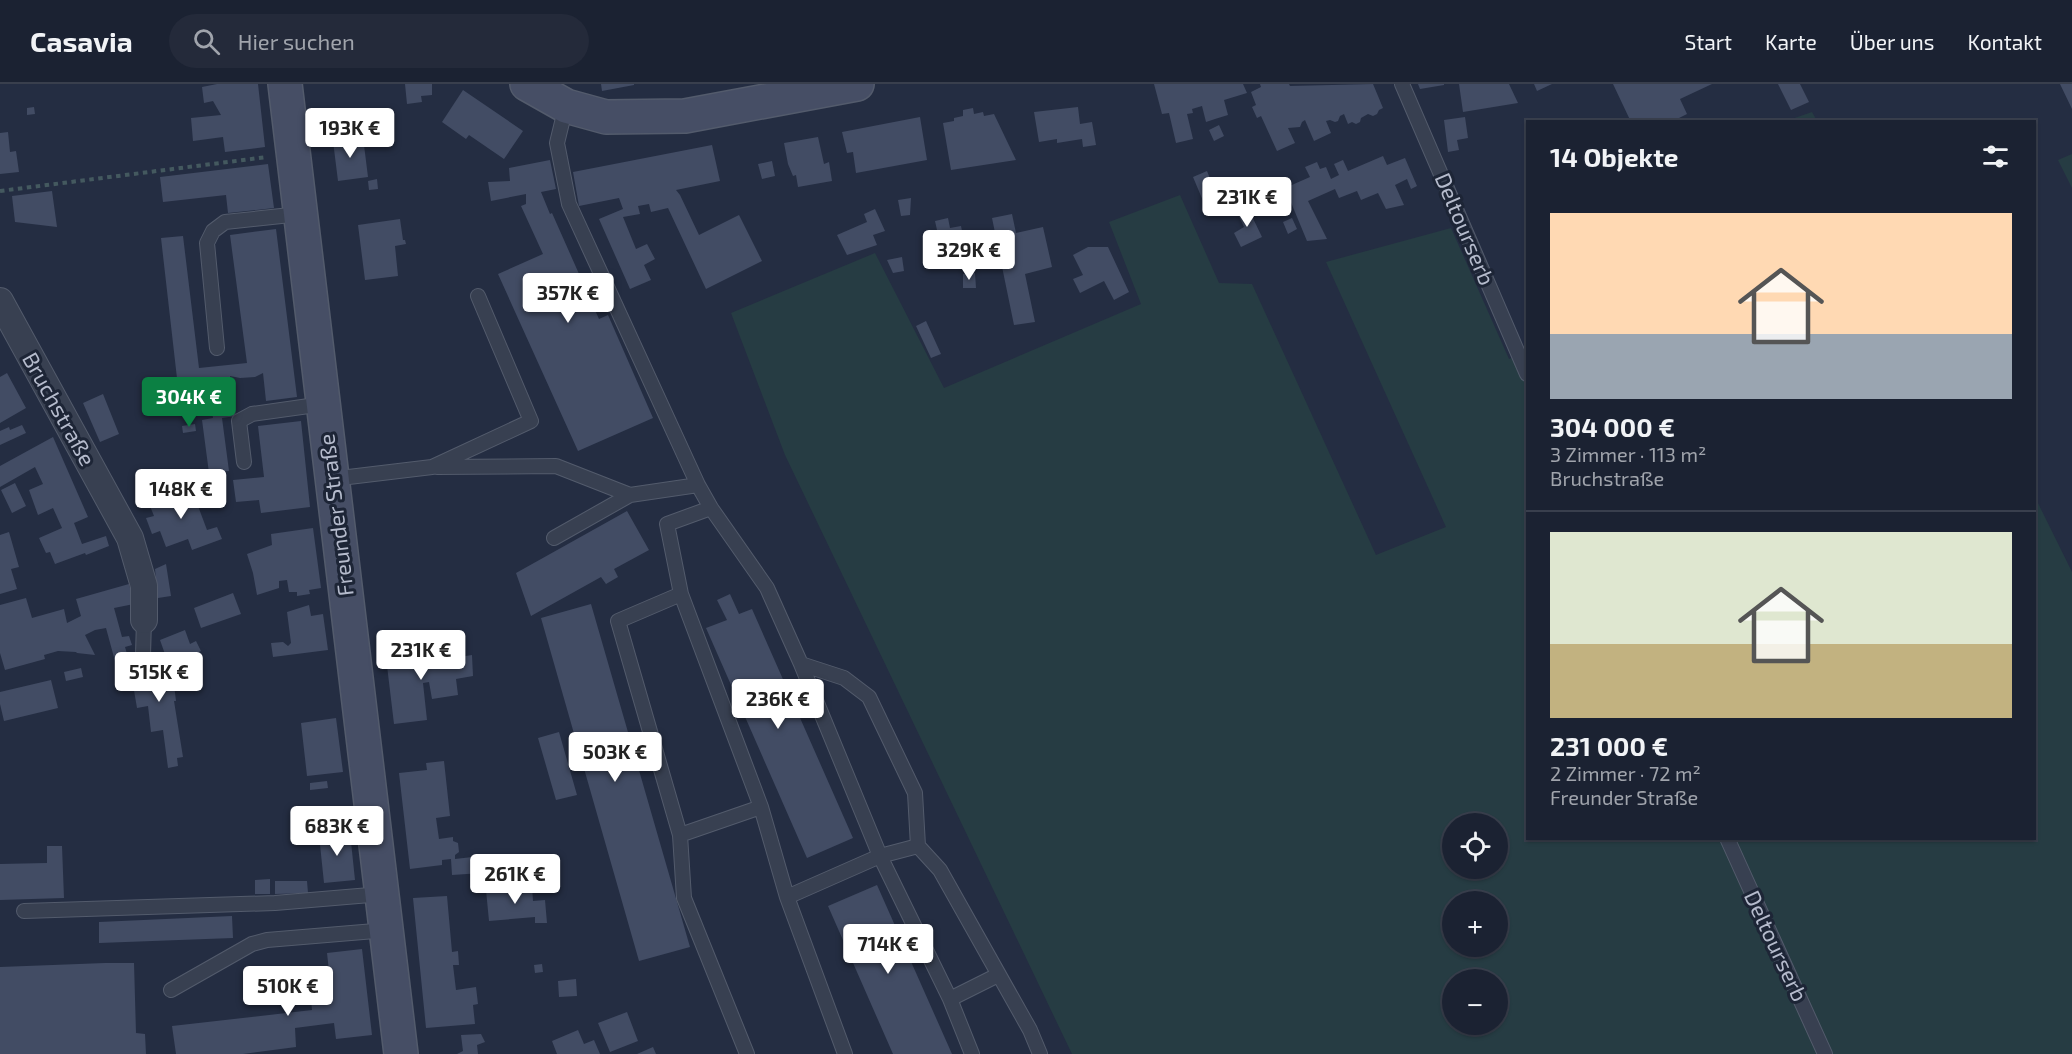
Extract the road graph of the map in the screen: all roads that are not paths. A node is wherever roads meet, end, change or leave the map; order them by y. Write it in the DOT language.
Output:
graph roads {
  1 [pos="285,84"];
  2 [pos="527,84"];
  3 [pos="857,84"];
  4 [pos="1402,84"];
  5 [pos="566,106"];
  6 [pos="300,214"];
  7 [pos="478,296"];
  8 [pos="0,301"];
  9 [pos="217,348"];
  10 [pos="1526,372"];
  11 [pos="323,404"];
  12 [pos="244,462"];
  13 [pos="432,467"];
  14 [pos="332,479"];
  15 [pos="698,485"];
  16 [pos="630,495"];
  17 [pos="711,508"];
  18 [pos="554,538"];
  19 [pos="681,594"];
  20 [pos="144,620"];
  21 [pos="142,655"];
  22 [pos="801,664"];
  23 [pos="761,807"];
  24 [pos="680,835"];
  25 [pos="1728,840"];
  26 [pos="918,846"];
  27 [pos="880,856"];
  28 [pos="381,894"];
  29 [pos="787,897"];
  30 [pos="24,911"];
  31 [pos="387,930"];
  32 [pos="998,975"];
  33 [pos="171,990"];
  34 [pos="950,999"];
  35 [pos="401,1054"];
  36 [pos="747,1054"];
  37 [pos="845,1054"];
  38 [pos="972,1054"];
  39 [pos="1040,1054"];
  40 [pos="1825,1054"];
  1 -- 6 [label="main road, Freunder Straße"];
  2 -- 5 [label="main road"];
  3 -- 5 [label="main road"];
  4 -- 10 [label="lane, Deltourserb"];
  5 -- 15 [label="lane"];
  6 -- 9 [label="lane"];
  6 -- 11 [label="main road, Freunder Straße"];
  7 -- 13 [label="lane"];
  8 -- 20 [label="street, Bruchstraße"];
  11 -- 12 [label="lane"];
  11 -- 14 [label="main road, Freunder Straße"];
  13 -- 14 [label="lane"];
  13 -- 16 [label="lane"];
  14 -- 28 [label="main road, Freunder Straße"];
  15 -- 16 [label="lane"];
  15 -- 17 [label="lane"];
  16 -- 18 [label="lane"];
  17 -- 19 [label="lane"];
  17 -- 22 [label="lane"];
  19 -- 23 [label="lane"];
  19 -- 24 [label="lane"];
  20 -- 21 [label="lane"];
  22 -- 26 [label="lane"];
  22 -- 27 [label="lane"];
  23 -- 24 [label="lane"];
  23 -- 29 [label="lane"];
  24 -- 36 [label="lane"];
  25 -- 40 [label="lane, Deltourserb"];
  26 -- 27 [label="lane"];
  26 -- 32 [label="lane"];
  27 -- 29 [label="lane"];
  27 -- 34 [label="lane"];
  28 -- 30 [label="lane"];
  28 -- 31 [label="main road, Freunder Straße"];
  29 -- 37 [label="lane"];
  31 -- 33 [label="lane"];
  31 -- 35 [label="main road, Freunder Straße"];
  32 -- 34 [label="lane"];
  32 -- 39 [label="lane"];
  34 -- 38 [label="lane"];
}
